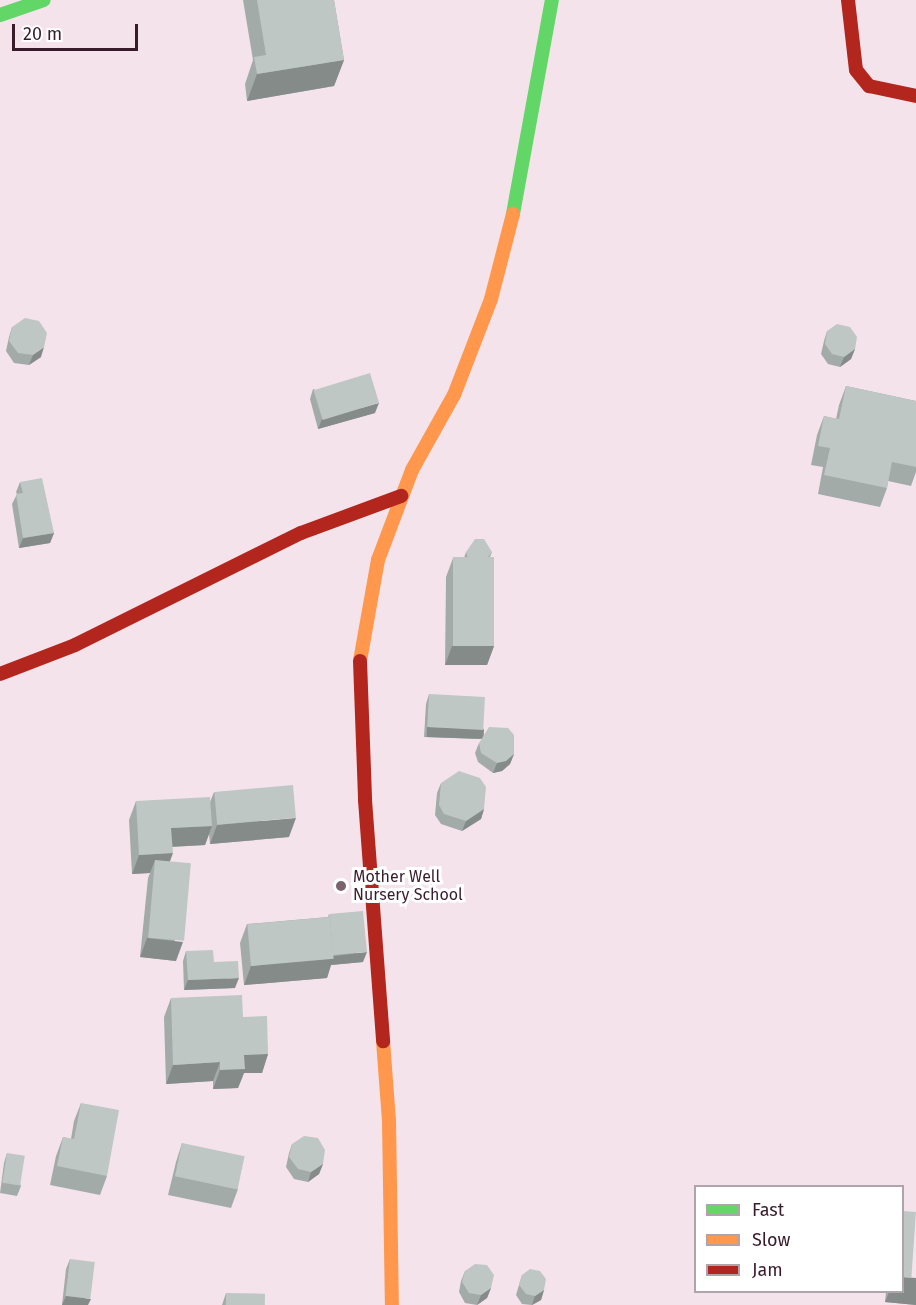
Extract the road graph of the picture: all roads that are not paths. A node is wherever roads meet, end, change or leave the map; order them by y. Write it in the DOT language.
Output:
graph roads {
  1 [pos="44,0"];
  2 [pos="552,0"];
  3 [pos="848,0"];
  4 [pos="0,15"];
  5 [pos="916,96"];
  6 [pos="401,496"];
  7 [pos="0,674"];
  8 [pos="392,1305"];
  1 -- 4 [label="street"];
  2 -- 6 [label="street"];
  3 -- 5 [label="street"];
  6 -- 7 [label="street"];
  6 -- 8 [label="street"];
}
